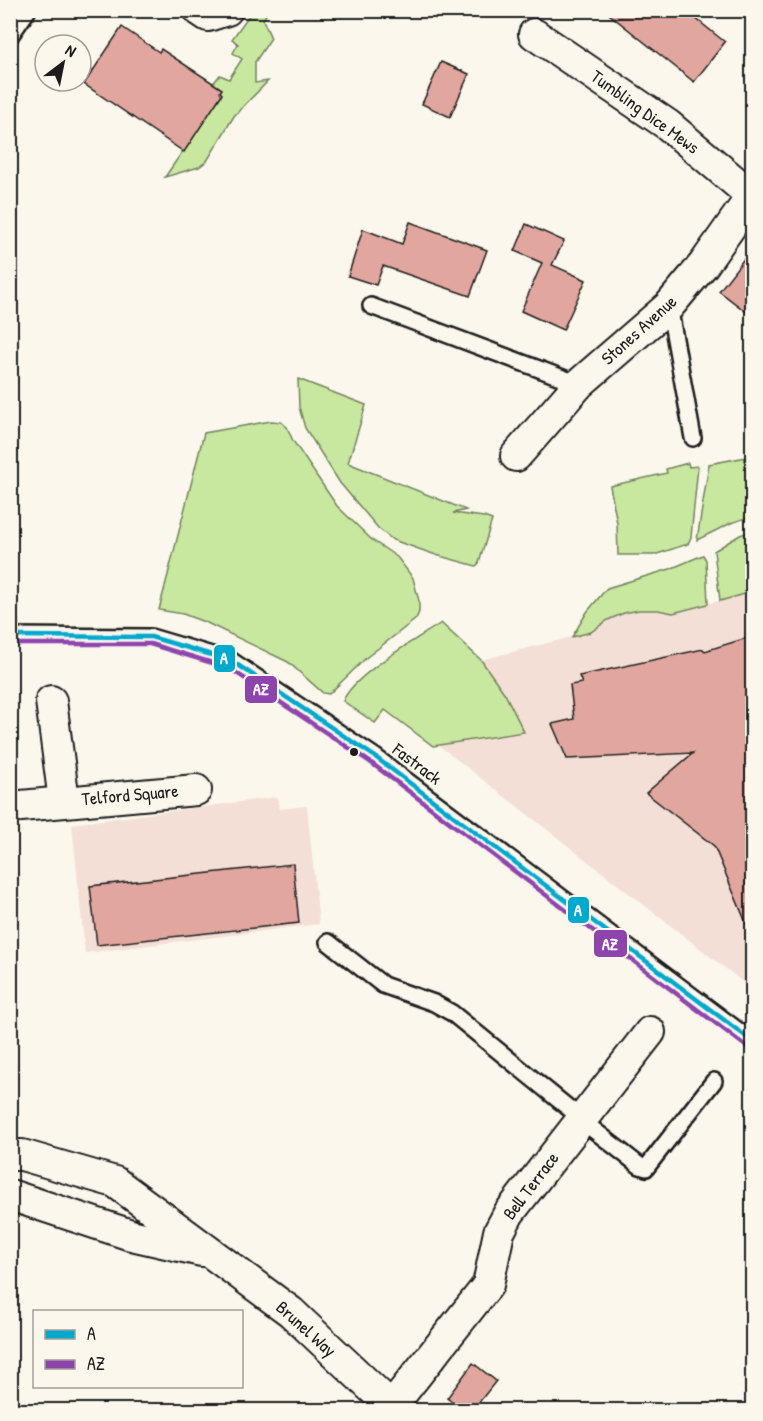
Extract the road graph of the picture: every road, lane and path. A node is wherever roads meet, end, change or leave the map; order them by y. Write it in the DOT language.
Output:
graph roads {
  1 [pos="28,10"];
  2 [pos="199,10"];
  3 [pos="227,10"];
  4 [pos="534,34"];
  5 [pos="10,36"];
  6 [pos="752,196"];
  7 [pos="371,306"];
  8 [pos="669,306"];
  9 [pos="579,384"];
  10 [pos="693,438"];
  11 [pos="516,456"];
  12 [pos="10,636"];
  13 [pos="51,701"];
  14 [pos="196,790"];
  15 [pos="64,801"];
  16 [pos="10,807"];
  17 [pos="328,942"];
  18 [pos="650,1032"];
  19 [pos="753,1041"];
  20 [pos="714,1081"];
  21 [pos="582,1119"];
  22 [pos="10,1155"];
  23 [pos="10,1195"];
  24 [pos="212,1254"];
  25 [pos="393,1409"];
  1 -- 5 [label="lane"];
  2 -- 3 [label="street"];
  4 -- 6 [label="street, Tumbling Dice Mews"];
  6 -- 8 [label="street, Stones Avenue"];
  7 -- 9 [label="lane"];
  8 -- 9 [label="street, Stones Avenue"];
  8 -- 10 [label="lane"];
  9 -- 11 [label="street, Stones Avenue"];
  12 -- 19 [label="lane, Fastrack"];
  13 -- 15 [label="street"];
  14 -- 15 [label="street, Telford Square"];
  15 -- 16 [label="street, Telford Square"];
  17 -- 21 [label="lane"];
  18 -- 21 [label="street, Bell Terrace"];
  20 -- 21 [label="lane"];
  21 -- 25 [label="street, Bell Terrace"];
  22 -- 24 [label="street, Brunel Way"];
  23 -- 24 [label="street, Brunel Way"];
  24 -- 25 [label="street, Brunel Way"];
}
